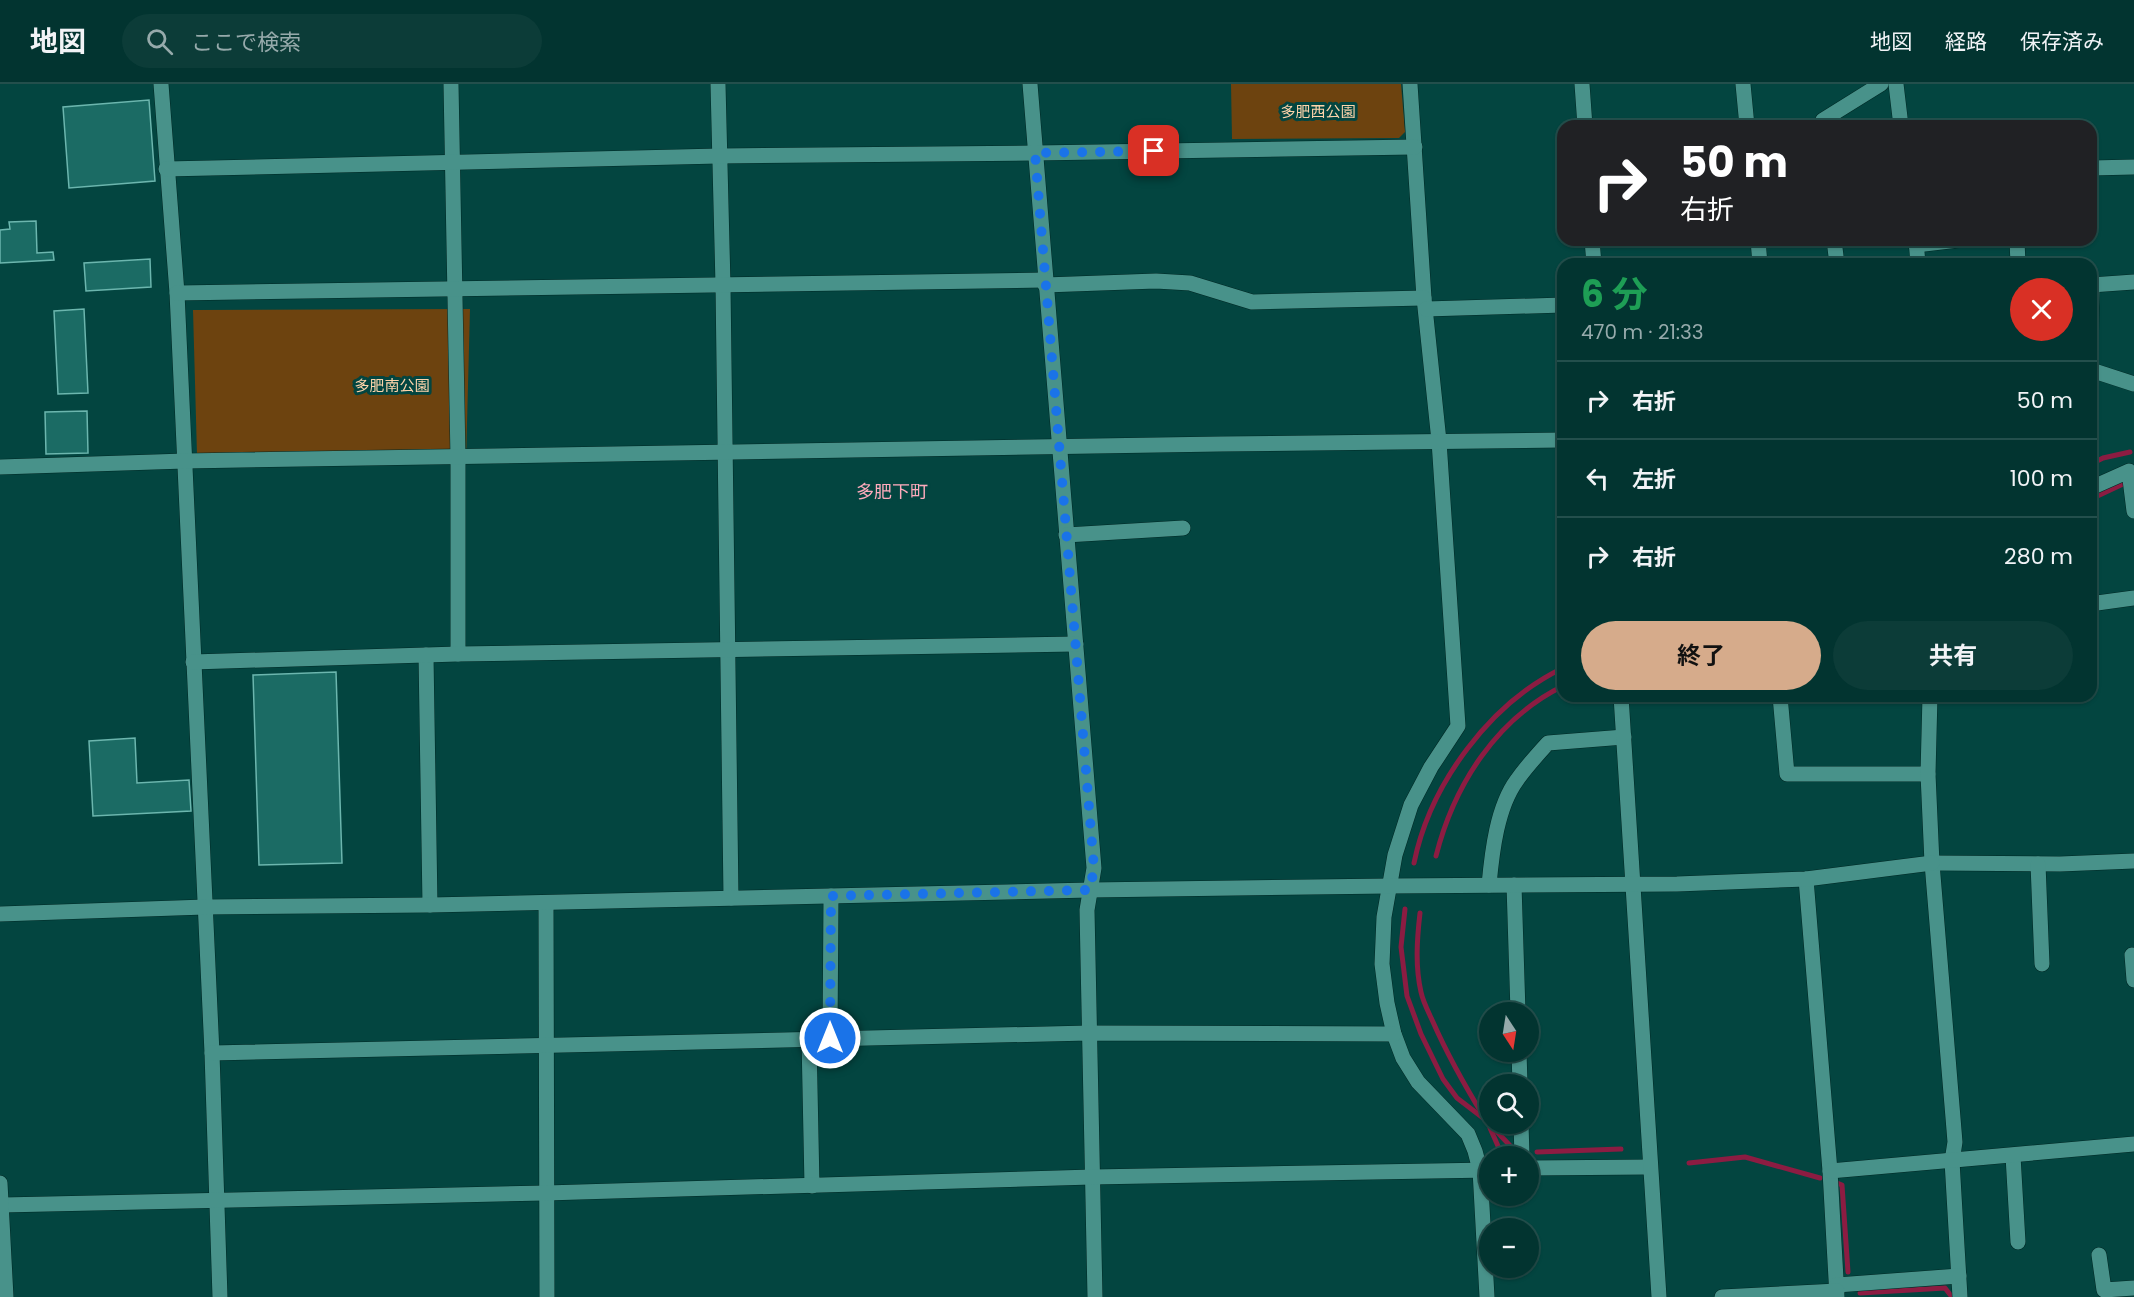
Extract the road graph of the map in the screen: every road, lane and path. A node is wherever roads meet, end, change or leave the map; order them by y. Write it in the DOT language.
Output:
graph roads {
  1 [pos="161,84"];
  2 [pos="451,84"];
  3 [pos="718,84"];
  4 [pos="1030,84"];
  5 [pos="1410,84"];
  6 [pos="1582,84"];
  7 [pos="1743,84"];
  8 [pos="1881,84"];
  9 [pos="1896,84"];
  10 [pos="1585,120"];
  11 [pos="1746,120"];
  12 [pos="1823,120"];
  13 [pos="1900,120"];
  14 [pos="1415,147"];
  15 [pos="1035,153"];
  16 [pos="719,156"];
  17 [pos="452,163"];
  18 [pos="2134,167"];
  19 [pos="2097,168"];
  20 [pos="166,169"];
  21 [pos="2134,282"];
  22 [pos="1045,283"];
  23 [pos="723,285"];
  24 [pos="2097,285"];
  25 [pos="454,290"];
  26 [pos="177,293"];
  27 [pos="1425,304"];
  28 [pos="1557,304"];
  29 [pos="2097,372"];
  30 [pos="2134,384"];
  31 [pos="1557,440"];
  32 [pos="1439,441"];
  33 [pos="1059,447"];
  34 [pos="725,453"];
  35 [pos="458,458"];
  36 [pos="185,461"];
  37 [pos="0,467"];
  38 [pos="2132,470"];
  39 [pos="2097,485"];
  40 [pos="2134,511"];
  41 [pos="1183,528"];
  42 [pos="1066,535"];
  43 [pos="2134,598"];
  44 [pos="2097,603"];
  45 [pos="1076,644"];
  46 [pos="728,648"];
  47 [pos="458,654"];
  48 [pos="426,655"];
  49 [pos="193,662"];
  50 [pos="1621,702"];
  51 [pos="1781,702"];
  52 [pos="1930,702"];
  53 [pos="1624,737"];
  54 [pos="1928,774"];
  55 [pos="2134,861"];
  56 [pos="1932,862"];
  57 [pos="2038,864"];
  58 [pos="1806,879"];
  59 [pos="1390,885"];
  60 [pos="1489,885"];
  61 [pos="1514,885"];
  62 [pos="1633,885"];
  63 [pos="1090,890"];
  64 [pos="831,896"];
  65 [pos="731,898"];
  66 [pos="546,903"];
  67 [pos="430,905"];
  68 [pos="205,907"];
  69 [pos="0,914"];
  70 [pos="2132,955"];
  71 [pos="2042,964"];
  72 [pos="2134,980"];
  73 [pos="1518,1002"];
  74 [pos="1089,1034"];
  75 [pos="1394,1034"];
  76 [pos="830,1038"];
  77 [pos="809,1039"];
  78 [pos="546,1047"];
  79 [pos="212,1053"];
  80 [pos="2134,1144"];
  81 [pos="2013,1156"];
  82 [pos="1479,1159"];
  83 [pos="1952,1161"];
  84 [pos="1650,1167"];
  85 [pos="1539,1168"];
  86 [pos="1479,1170"];
  87 [pos="1830,1171"];
  88 [pos="1092,1177"];
  89 [pos="0,1183"];
  90 [pos="812,1186"];
  91 [pos="546,1193"];
  92 [pos="217,1199"];
  93 [pos="2,1205"];
  94 [pos="1486,1206"];
  95 [pos="1,1241"];
  96 [pos="2018,1242"];
  97 [pos="2099,1255"];
  98 [pos="1959,1276"];
  99 [pos="2134,1288"];
  100 [pos="1837,1291"];
  101 [pos="6,1297"];
  102 [pos="220,1297"];
  103 [pos="547,1297"];
  104 [pos="1095,1297"];
  105 [pos="1487,1297"];
  106 [pos="1659,1297"];
  107 [pos="1722,1297"];
  108 [pos="1960,1297"];
  1 -- 20 [label="street"];
  2 -- 17 [label="street"];
  3 -- 16 [label="street"];
  4 -- 15 [label="street"];
  5 -- 14 [label="street"];
  6 -- 10 [label="street"];
  7 -- 11 [label="street"];
  8 -- 12 [label="street"];
  9 -- 13 [label="street"];
  14 -- 15 [label="street"];
  14 -- 27 [label="street"];
  15 -- 16 [label="street"];
  15 -- 22 [label="street"];
  16 -- 17 [label="street"];
  16 -- 23 [label="street"];
  17 -- 20 [label="street"];
  17 -- 25 [label="street"];
  18 -- 19 [label="street"];
  20 -- 26 [label="street"];
  21 -- 24 [label="street"];
  22 -- 23 [label="street"];
  22 -- 27 [label="street"];
  22 -- 33 [label="street"];
  23 -- 25 [label="street"];
  23 -- 34 [label="street"];
  25 -- 26 [label="street"];
  25 -- 35 [label="street"];
  26 -- 36 [label="street"];
  27 -- 28 [label="street"];
  27 -- 32 [label="street"];
  29 -- 30 [label="street"];
  31 -- 32 [label="street"];
  32 -- 33 [label="street"];
  32 -- 59 [label="street"];
  33 -- 34 [label="street"];
  33 -- 42 [label="street"];
  34 -- 35 [label="street"];
  34 -- 46 [label="street"];
  35 -- 36 [label="street"];
  35 -- 47 [label="street"];
  36 -- 37 [label="street"];
  36 -- 49 [label="street"];
  38 -- 39 [label="street"];
  38 -- 40 [label="street"];
  41 -- 42 [label="street"];
  42 -- 45 [label="street"];
  43 -- 44 [label="street"];
  45 -- 46 [label="street"];
  45 -- 63 [label="street"];
  46 -- 47 [label="street"];
  46 -- 65 [label="street"];
  47 -- 48 [label="street"];
  48 -- 49 [label="street"];
  48 -- 67 [label="street"];
  49 -- 68 [label="street"];
  50 -- 53 [label="street"];
  51 -- 54 [label="street"];
  52 -- 54 [label="street"];
  53 -- 60 [label="street"];
  53 -- 62 [label="street"];
  54 -- 56 [label="street"];
  55 -- 57 [label="street"];
  56 -- 57 [label="street"];
  56 -- 58 [label="street"];
  56 -- 83 [label="street"];
  57 -- 71 [label="street"];
  58 -- 62 [label="street"];
  58 -- 87 [label="street"];
  59 -- 60 [label="street"];
  59 -- 63 [label="street"];
  59 -- 75 [label="street"];
  60 -- 61 [label="street"];
  61 -- 62 [label="street"];
  61 -- 73 [label="street"];
  62 -- 84 [label="street"];
  63 -- 64 [label="street"];
  63 -- 74 [label="street"];
  64 -- 65 [label="street"];
  64 -- 76 [label="street"];
  65 -- 66 [label="street"];
  66 -- 67 [label="street"];
  66 -- 78 [label="street"];
  67 -- 68 [label="street"];
  68 -- 69 [label="street"];
  68 -- 79 [label="street"];
  70 -- 72 [label="street"];
  74 -- 75 [label="street"];
  74 -- 76 [label="street"];
  74 -- 88 [label="street"];
  75 -- 82 [label="street"];
  76 -- 77 [label="street"];
  77 -- 78 [label="street"];
  77 -- 90 [label="street"];
  78 -- 79 [label="street"];
  78 -- 91 [label="street"];
  79 -- 92 [label="street"];
  80 -- 81 [label="street"];
  81 -- 83 [label="street"];
  81 -- 96 [label="street"];
  83 -- 87 [label="street"];
  83 -- 98 [label="street"];
  84 -- 85 [label="street"];
  84 -- 106 [label="street"];
  86 -- 88 [label="street"];
  87 -- 100 [label="street"];
  88 -- 90 [label="street"];
  88 -- 104 [label="street"];
  89 -- 93 [label="street"];
  90 -- 91 [label="street"];
  91 -- 92 [label="street"];
  91 -- 103 [label="street"];
  92 -- 93 [label="street"];
  92 -- 102 [label="street"];
  93 -- 95 [label="street"];
  94 -- 105 [label="street"];
  95 -- 101 [label="street"];
  97 -- 99 [label="street"];
  98 -- 100 [label="street"];
  98 -- 108 [label="street"];
  100 -- 107 [label="street"];
}
